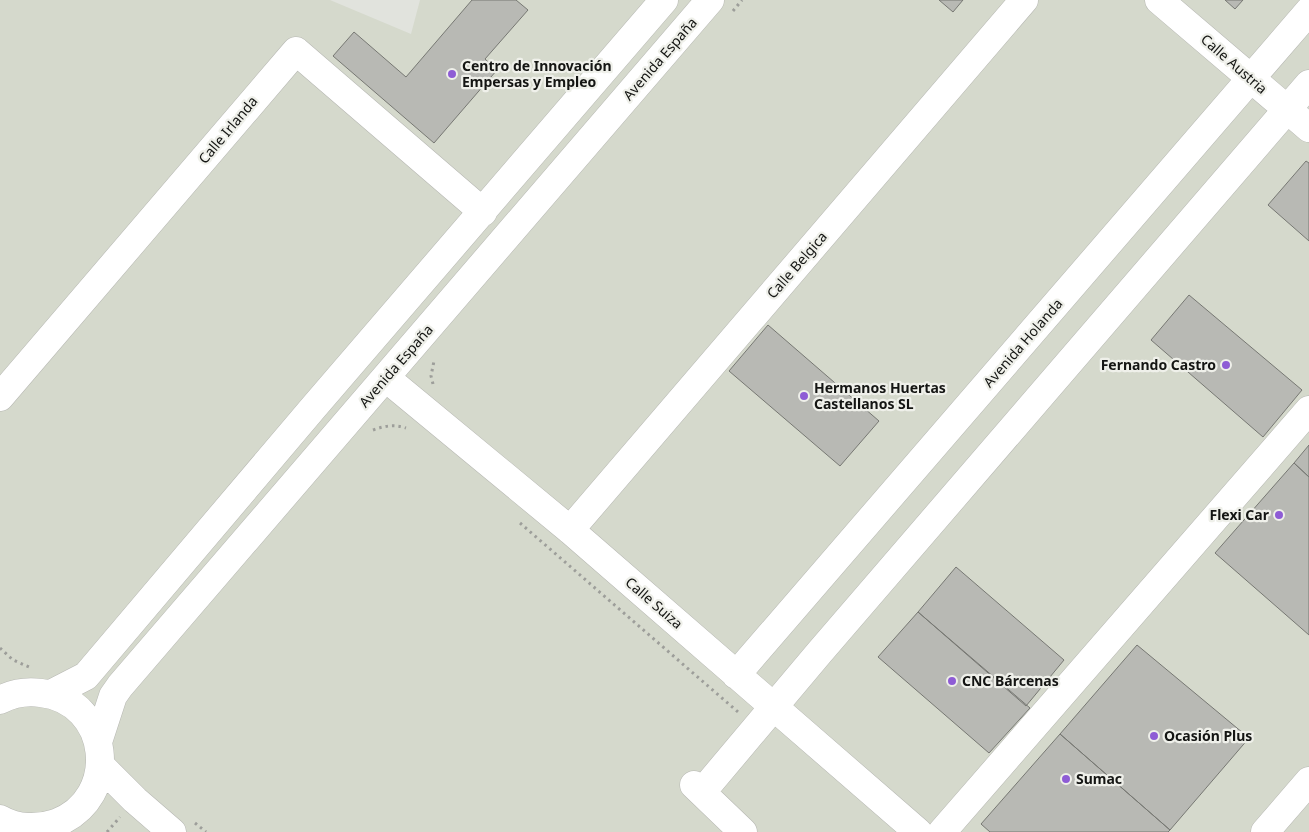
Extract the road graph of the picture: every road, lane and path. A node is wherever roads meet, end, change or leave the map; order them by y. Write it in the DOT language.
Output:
graph roads {
  1 [pos="664,0"];
  2 [pos="742,0"];
  3 [pos="1024,0"];
  4 [pos="1159,0"];
  5 [pos="720,7"];
  6 [pos="1309,12"];
  7 [pos="1252,79"];
  8 [pos="1309,84"];
  9 [pos="1287,110"];
  10 [pos="1309,128"];
  11 [pos="483,212"];
  12 [pos="435,357"];
  13 [pos="386,378"];
  14 [pos="0,397"];
  15 [pos="1309,410"];
  16 [pos="435,418"];
  17 [pos="408,429"];
  18 [pos="368,432"];
  19 [pos="517,521"];
  20 [pos="570,530"];
  21 [pos="736,675"];
  22 [pos="0,677"];
  23 [pos="39,693"];
  24 [pos="0,700"];
  25 [pos="764,717"];
  26 [pos="99,754"];
  27 [pos="1309,781"];
  28 [pos="134,800"];
  29 [pos="25,827"];
  30 [pos="107,832"];
  31 [pos="172,832"];
  32 [pos="743,832"];
  33 [pos="918,832"];
  34 [pos="942,832"];
  35 [pos="1265,832"];
  1 -- 11 [label="street"];
  2 -- 5 [label="path"];
  3 -- 20 [label="street, Calle Belgica"];
  4 -- 7 [label="street, Calle Austria"];
  5 -- 13 [label="street, Avenida España"];
  6 -- 7 [label="street, Avenida Holanda"];
  7 -- 9 [label="street, Calle Austria"];
  7 -- 21 [label="street, Avenida Holanda"];
  8 -- 9 [label="street"];
  9 -- 10 [label="street, Calle Austria"];
  9 -- 25 [label="street"];
  11 -- 14 [label="street, Calle Irlanda"];
  11 -- 23 [label="street"];
  12 -- 16 [label="path"];
  13 -- 16 [label="street, Calle Suiza"];
  13 -- 26 [label="street, Avenida España"];
  15 -- 34 [label="street"];
  16 -- 20 [label="street, Calle Suiza"];
  17 -- 18 [label="path"];
  19 -- 25 [label="path"];
  20 -- 21 [label="street, Calle Suiza"];
  21 -- 25 [label="street, Calle Suiza"];
  22 -- 23 [label="street"];
  23 -- 24 [label="street"];
  23 -- 26 [label="street"];
  25 -- 32 [label="street"];
  25 -- 33 [label="street, Calle Suiza"];
  26 -- 28 [label="street"];
  26 -- 29 [label="street, Avenida España"];
  27 -- 35 [label="street"];
  28 -- 30 [label="path"];
  28 -- 31 [label="street"];
}
